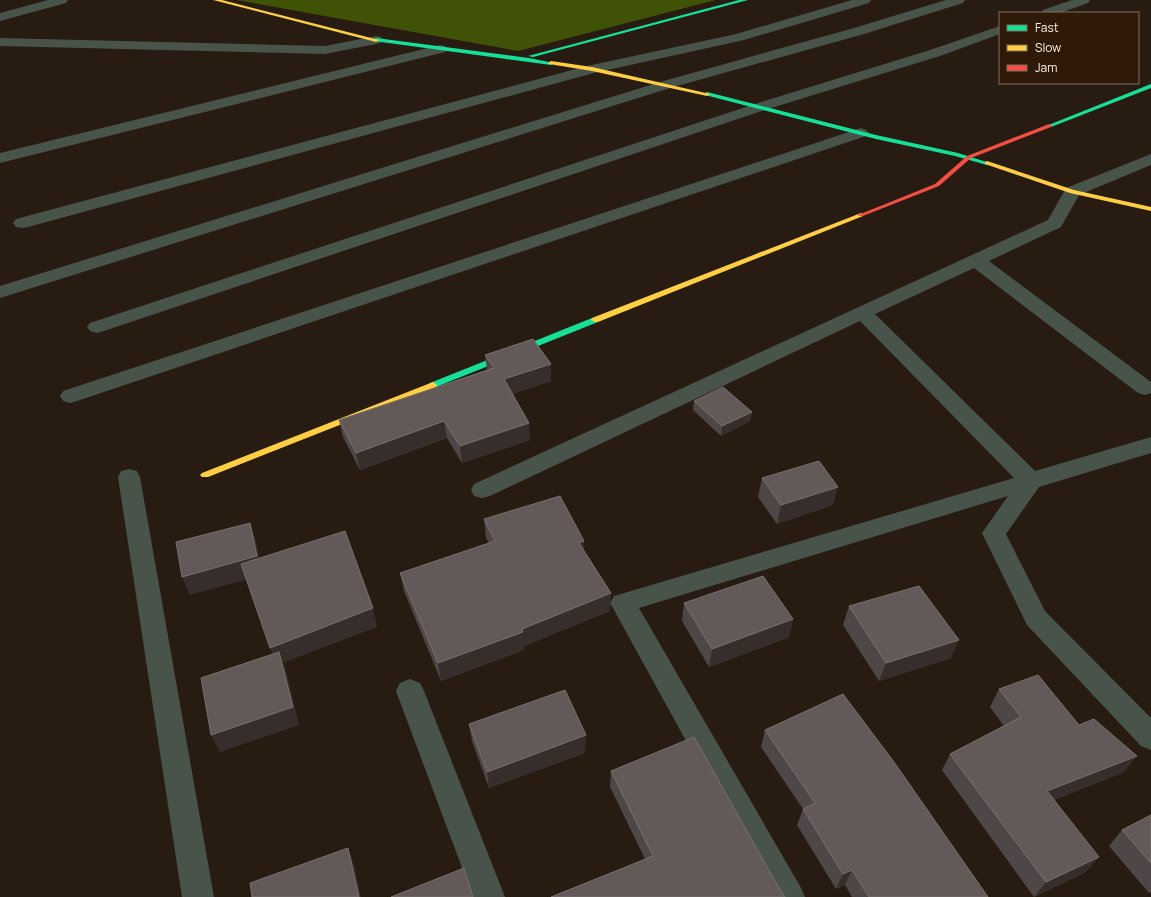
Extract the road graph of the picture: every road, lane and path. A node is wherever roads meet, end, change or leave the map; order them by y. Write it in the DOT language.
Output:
graph roads {
  1 [pos="62,0"];
  2 [pos="216,0"];
  3 [pos="745,0"];
  4 [pos="864,0"];
  5 [pos="959,0"];
  6 [pos="1084,0"];
  7 [pos="1051,12"];
  8 [pos="0,16"];
  9 [pos="999,30"];
  10 [pos="376,40"];
  11 [pos="0,42"];
  12 [pos="440,49"];
  13 [pos="523,59"];
  14 [pos="592,69"];
  15 [pos="665,85"];
  16 [pos="1151,86"];
  17 [pos="763,106"];
  18 [pos="861,133"];
  19 [pos="969,157"];
  20 [pos="0,158"];
  21 [pos="1151,159"];
  22 [pos="1072,192"];
  23 [pos="1151,209"];
  24 [pos="22,223"];
  25 [pos="976,260"];
  26 [pos="0,292"];
  27 [pos="863,313"];
  28 [pos="97,327"];
  29 [pos="1149,390"];
  30 [pos="70,396"];
  31 [pos="1151,444"];
  32 [pos="204,475"];
  33 [pos="129,477"];
  34 [pos="1031,481"];
  35 [pos="482,490"];
  36 [pos="410,691"];
  37 [pos="1151,737"];
  38 [pos="198,897"];
  39 [pos="489,897"];
  40 [pos="789,897"];
  1 -- 8 [label="street"];
  2 -- 10 [label="street"];
  3 -- 13 [label="street"];
  4 -- 14 [label="street"];
  5 -- 15 [label="street"];
  6 -- 7 [label="street"];
  9 -- 17 [label="street"];
  10 -- 11 [label="street"];
  10 -- 12 [label="street"];
  12 -- 13 [label="street"];
  12 -- 20 [label="street"];
  13 -- 14 [label="street"];
  14 -- 15 [label="street"];
  14 -- 24 [label="street"];
  15 -- 17 [label="street"];
  15 -- 26 [label="street"];
  16 -- 19 [label="street"];
  17 -- 18 [label="street"];
  17 -- 28 [label="street"];
  18 -- 19 [label="street"];
  18 -- 30 [label="street"];
  19 -- 22 [label="street"];
  19 -- 32 [label="street"];
  21 -- 22 [label="street"];
  22 -- 23 [label="street"];
  22 -- 25 [label="street"];
  25 -- 27 [label="street"];
  25 -- 29 [label="street"];
  27 -- 34 [label="street"];
  27 -- 35 [label="street"];
  31 -- 34 [label="street"];
  33 -- 38 [label="street"];
  34 -- 37 [label="street"];
  34 -- 40 [label="street"];
  36 -- 39 [label="street"];
}
